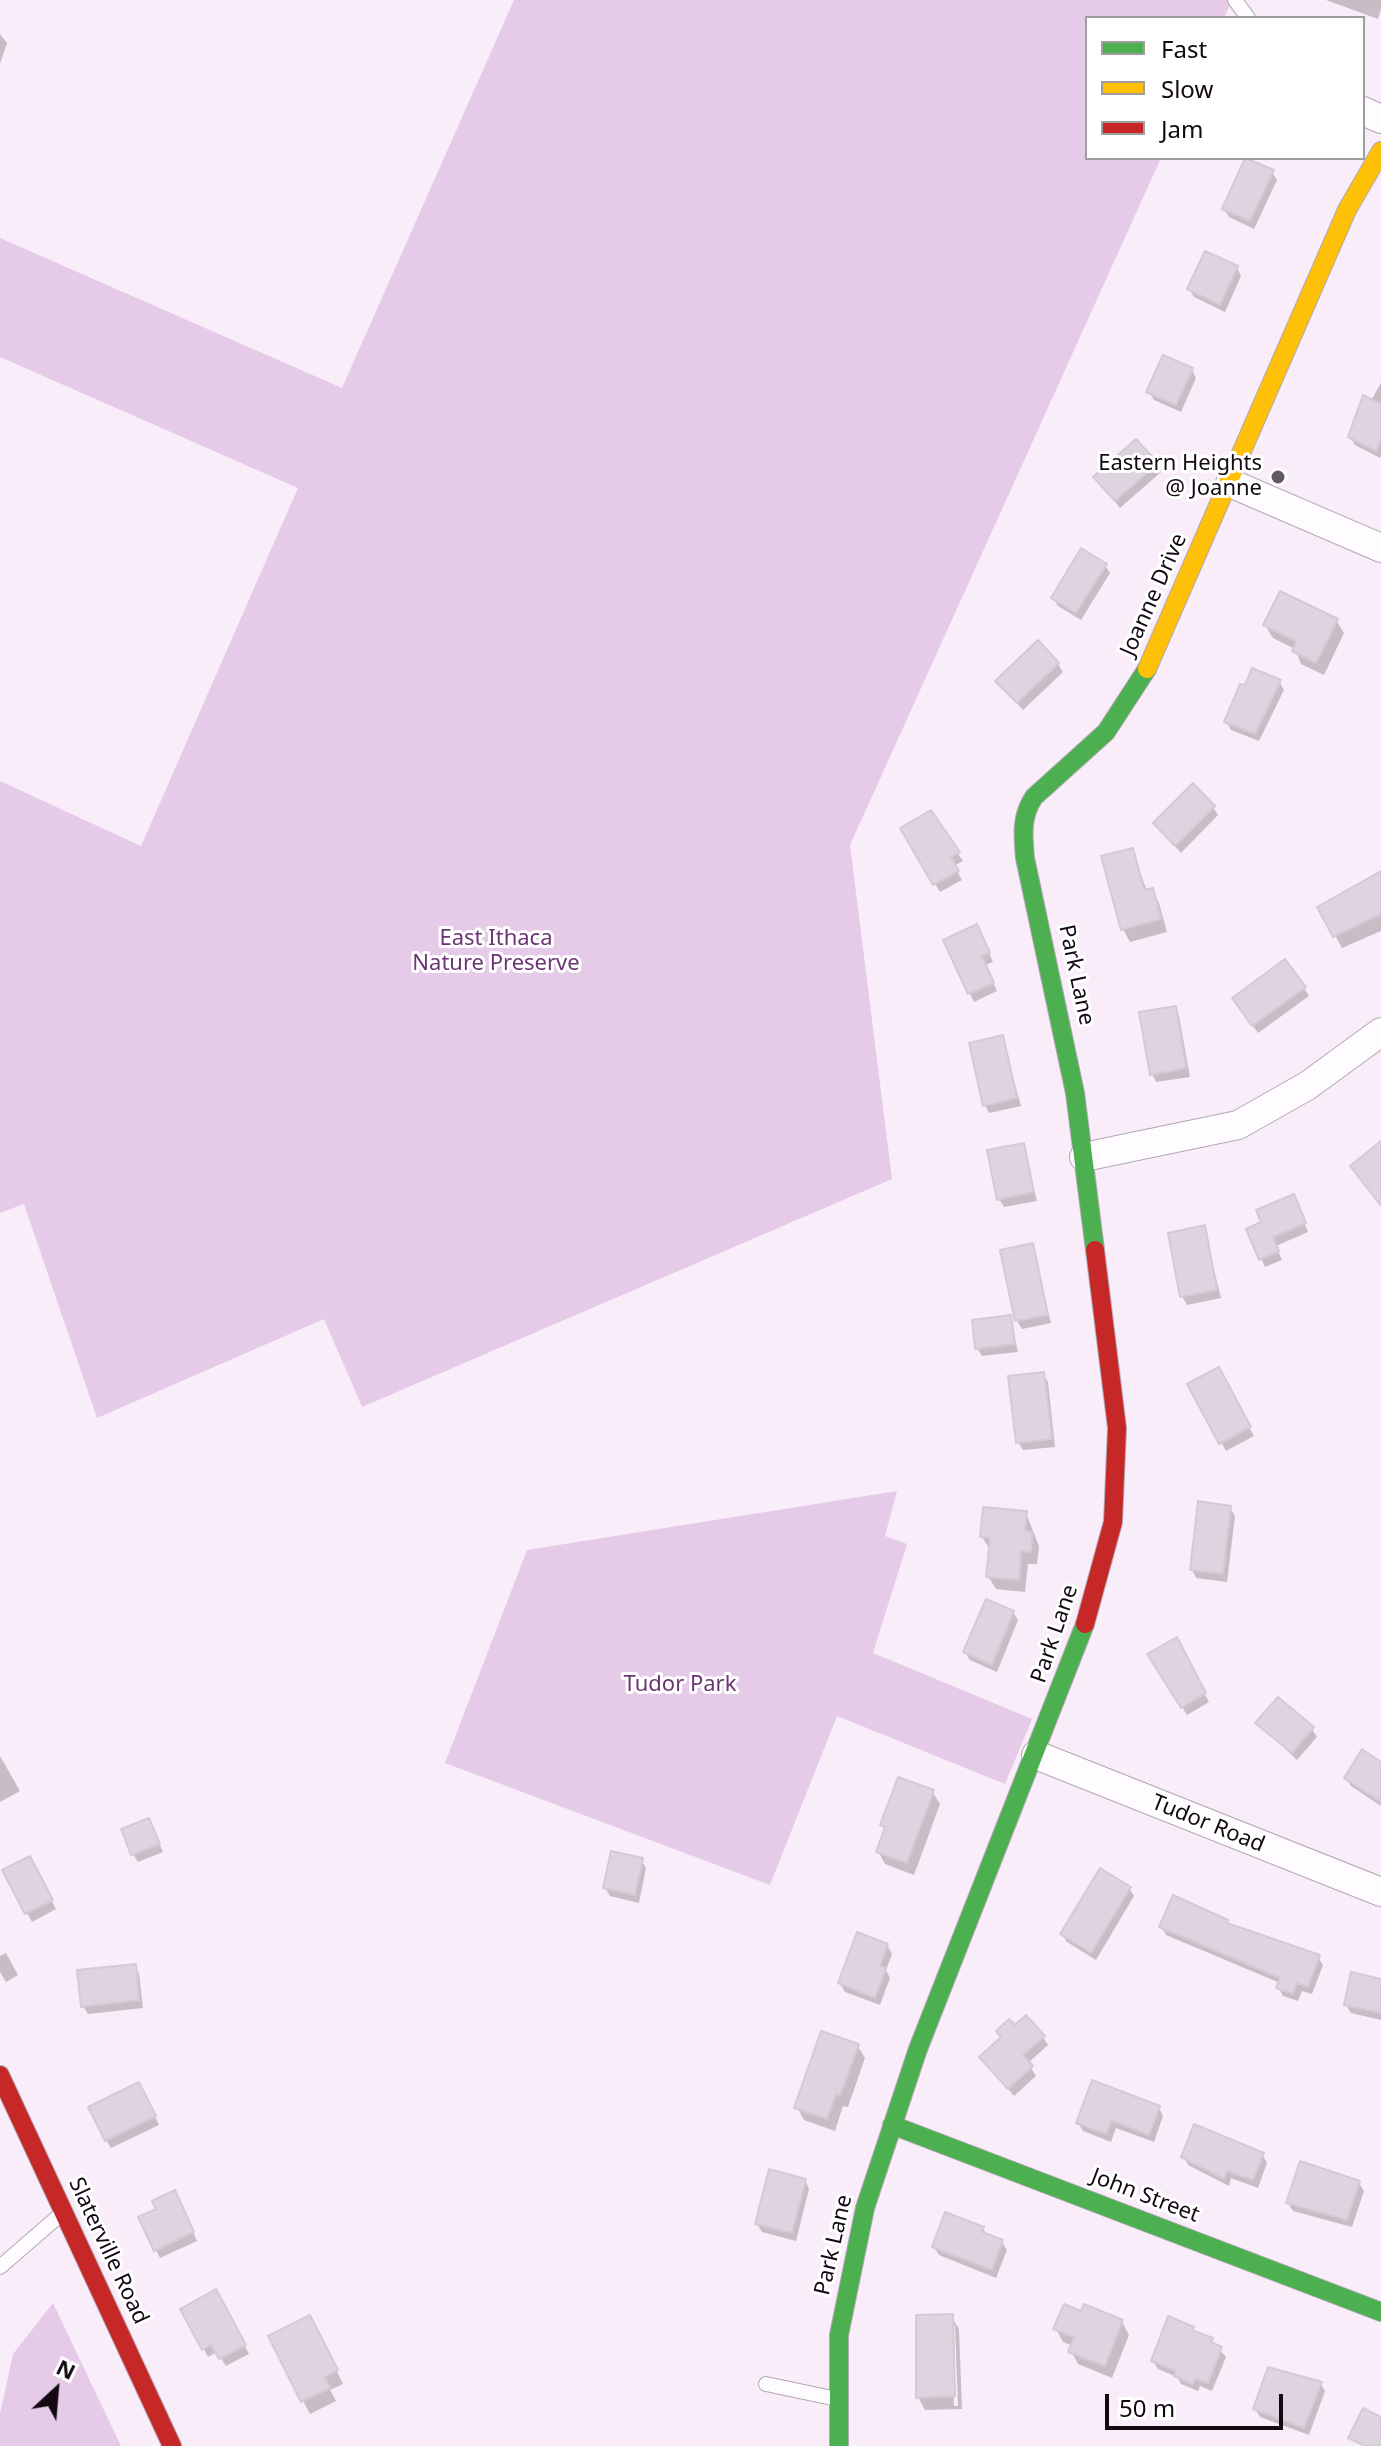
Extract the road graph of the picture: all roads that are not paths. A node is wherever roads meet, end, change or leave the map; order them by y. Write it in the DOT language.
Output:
graph roads {
  1 [pos="1381,151"];
  2 [pos="1230,483"];
  3 [pos="1381,548"];
  4 [pos="1026,809"];
  5 [pos="1381,1032"];
  6 [pos="1084,1157"];
  7 [pos="1036,1755"];
  8 [pos="1381,1892"];
  9 [pos="0,2075"];
  10 [pos="892,2125"];
  11 [pos="64,2213"];
  12 [pos="0,2267"];
  13 [pos="1381,2312"];
  14 [pos="766,2384"];
  15 [pos="837,2399"];
  16 [pos="172,2446"];
  17 [pos="839,2446"];
  1 -- 2 [label="main road, Joanne Drive"];
  2 -- 3 [label="street"];
  2 -- 4 [label="main road, Joanne Drive"];
  4 -- 6 [label="main road, Park Lane"];
  5 -- 6 [label="street"];
  6 -- 7 [label="main road, Park Lane"];
  7 -- 8 [label="street, Tudor Road"];
  7 -- 10 [label="main road, Park Lane"];
  9 -- 11 [label="main road, Slaterville Road"];
  10 -- 13 [label="main road, John Street"];
  10 -- 15 [label="main road, Park Lane"];
  11 -- 12 [label="lane"];
  11 -- 16 [label="main road, Slaterville Road"];
  14 -- 15 [label="lane"];
  15 -- 17 [label="main road, Park Lane"];
}
